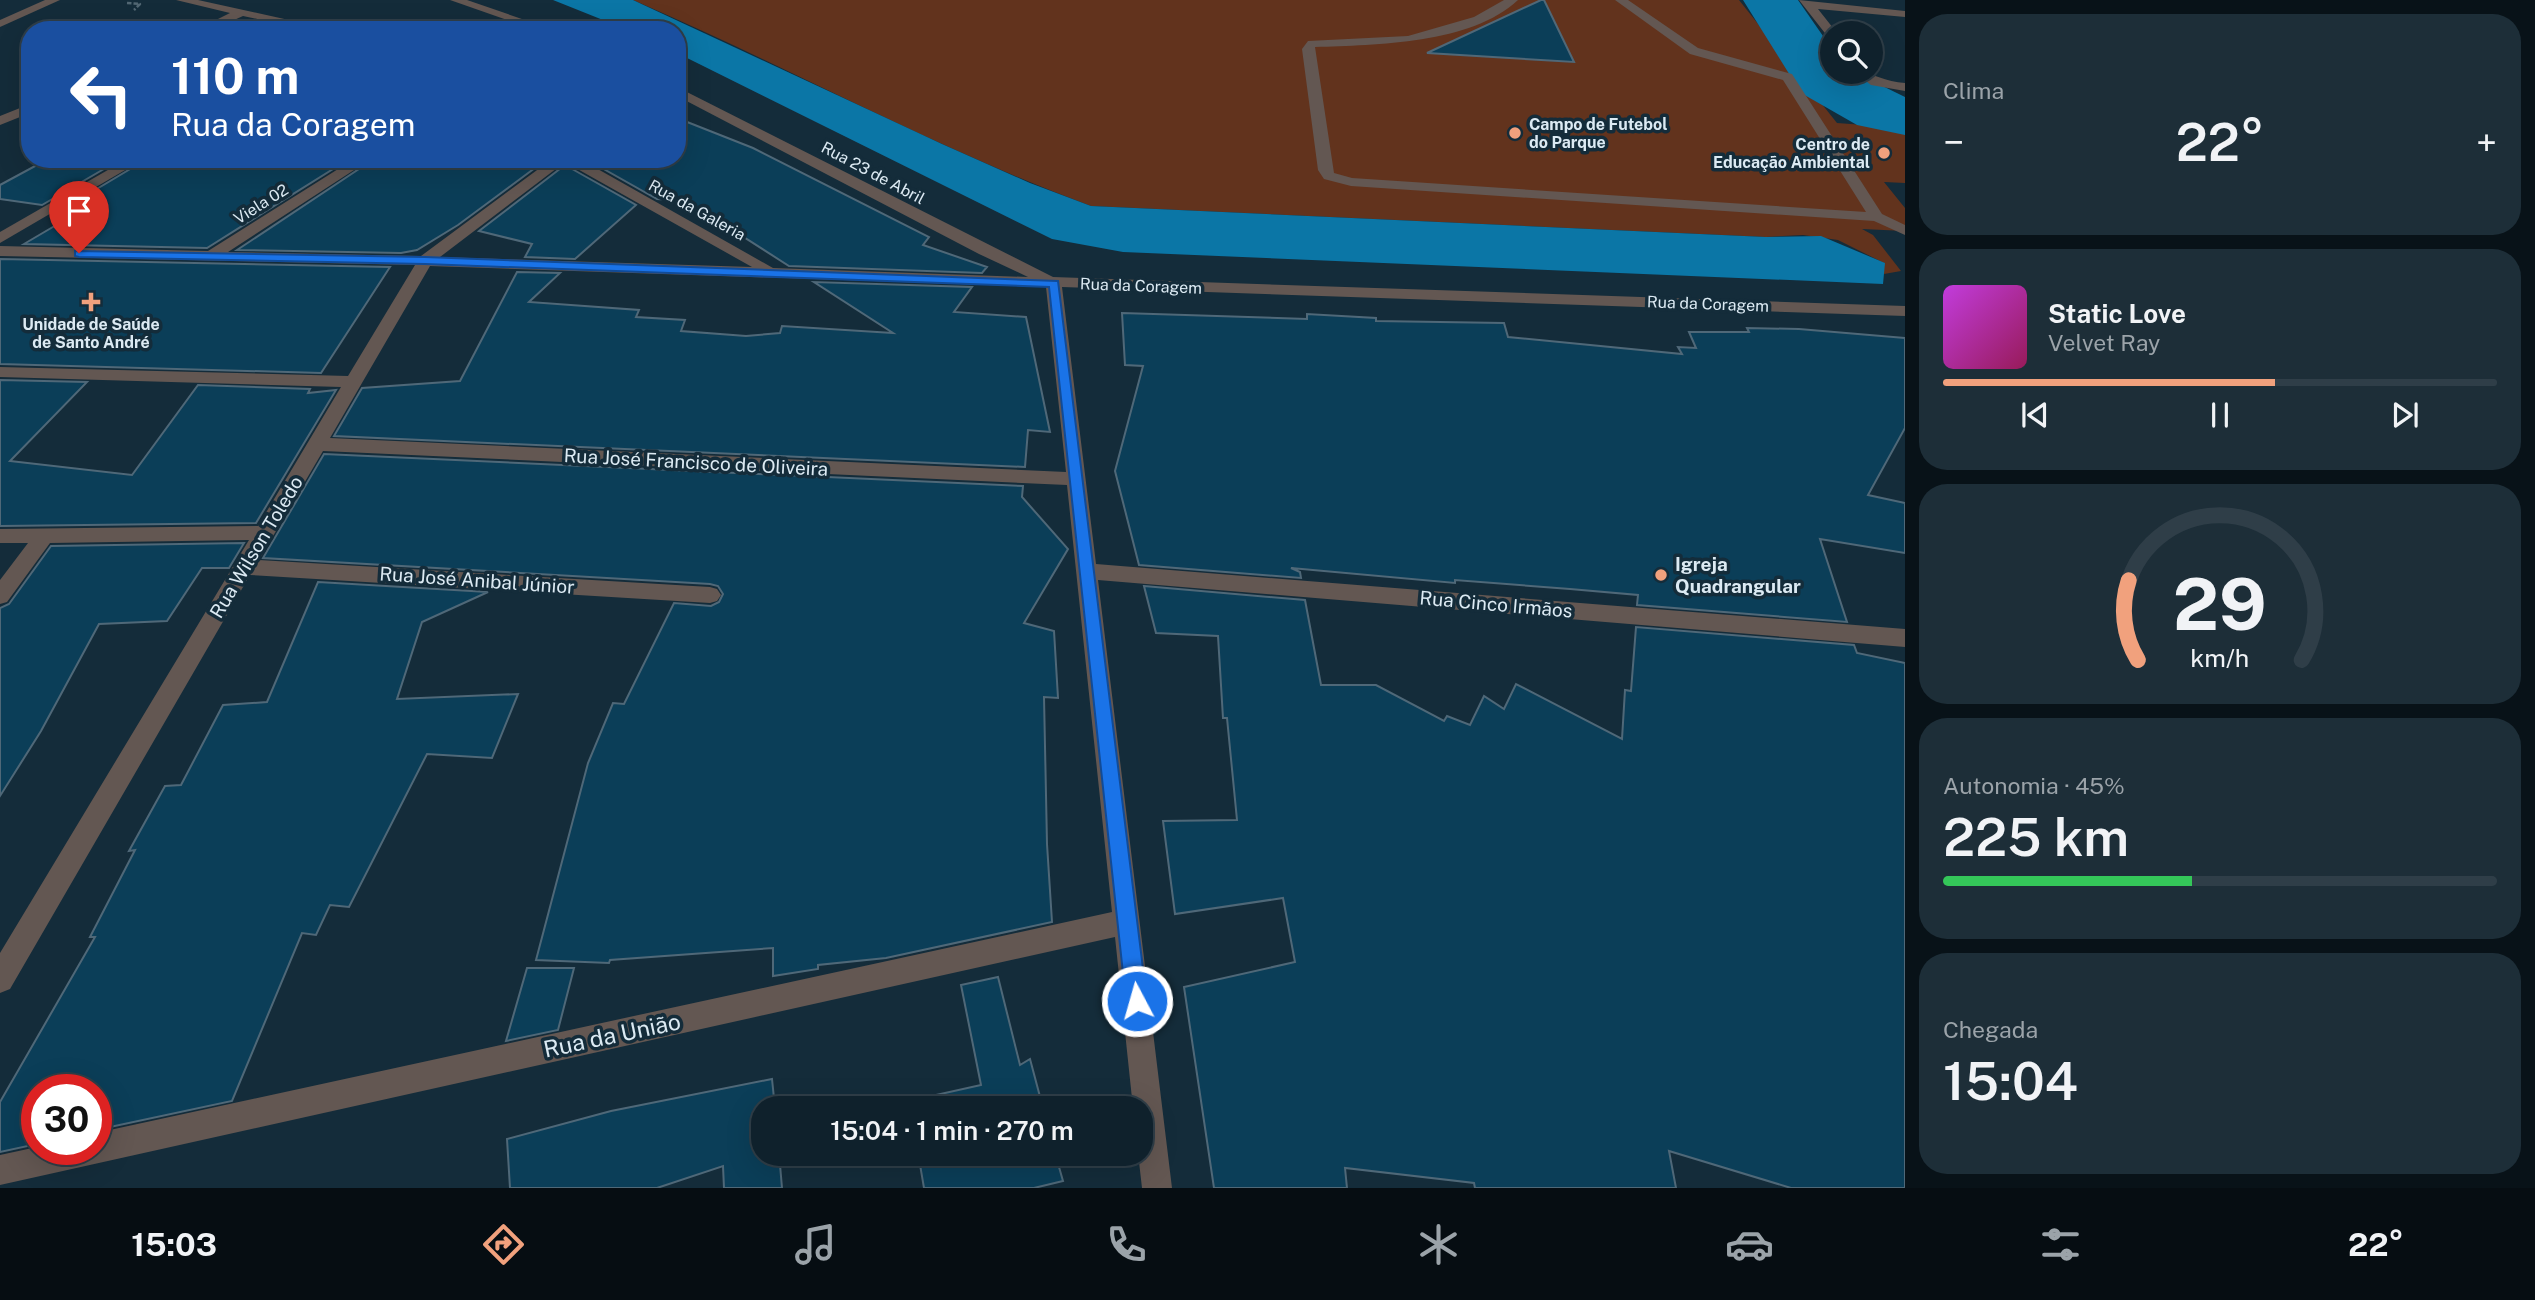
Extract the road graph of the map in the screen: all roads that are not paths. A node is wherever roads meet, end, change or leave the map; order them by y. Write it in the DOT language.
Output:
graph roads {
  1 [pos="54,0"];
  2 [pos="182,0"];
  3 [pos="456,0"];
  4 [pos="1512,0"];
  5 [pos="1621,0"];
  6 [pos="1807,2"];
  7 [pos="242,12"];
  8 [pos="1905,14"];
  9 [pos="222,21"];
  10 [pos="285,21"];
  11 [pos="520,21"];
  12 [pos="1821,21"];
  13 [pos="0,24"];
  14 [pos="1879,84"];
  15 [pos="1905,88"];
  16 [pos="686,96"];
  17 [pos="21,112"];
  18 [pos="0,121"];
  19 [pos="121,168"];
  20 [pos="350,168"];
  21 [pos="549,168"];
  22 [pos="585,168"];
  23 [pos="1877,217"];
  24 [pos="1905,231"];
  25 [pos="0,238"];
  26 [pos="0,251"];
  27 [pos="211,256"];
  28 [pos="425,261"];
  29 [pos="770,272"];
  30 [pos="1054,283"];
  31 [pos="1905,310"];
  32 [pos="0,372"];
  33 [pos="353,382"];
  34 [pos="317,444"];
  35 [pos="1074,479"];
  36 [pos="264,533"];
  37 [pos="0,536"];
  38 [pos="43,537"];
  39 [pos="244,567"];
  40 [pos="1087,571"];
  41 [pos="710,594"];
  42 [pos="0,596"];
  43 [pos="1905,638"];
  44 [pos="1128,921"];
  45 [pos="0,979"];
  46 [pos="112,1145"];
  47 [pos="22,1165"];
  48 [pos="0,1170"];
  49 [pos="1157,1188"];
  1 -- 13 [label="street"];
  2 -- 7 [label="street"];
  3 -- 11 [label="street"];
  4 -- 23 [label="street"];
  5 -- 23 [label="street"];
  6 -- 8 [label="street"];
  6 -- 12 [label="street"];
  7 -- 9 [label="street"];
  7 -- 10 [label="street"];
  14 -- 15 [label="street"];
  16 -- 30 [label="street, Rua 23 de Abril"];
  17 -- 18 [label="street"];
  19 -- 25 [label="street"];
  20 -- 27 [label="street, Viela 02"];
  21 -- 28 [label="street, Rua Wilson Toledo"];
  22 -- 29 [label="street, Rua da Galeria"];
  23 -- 24 [label="street"];
  26 -- 27 [label="street, Rua da Coragem"];
  27 -- 28 [label="street, Rua da Coragem"];
  28 -- 29 [label="street, Rua da Coragem"];
  28 -- 33 [label="street, Rua Wilson Toledo"];
  29 -- 30 [label="street, Rua da Coragem"];
  30 -- 31 [label="street, Rua da Coragem"];
  30 -- 35 [label="street"];
  32 -- 33 [label="street"];
  33 -- 34 [label="street, Rua Wilson Toledo"];
  34 -- 35 [label="street, Rua José Francisco de Oliveira"];
  34 -- 36 [label="street, Rua Wilson Toledo"];
  35 -- 40 [label="street"];
  36 -- 38 [label="street"];
  36 -- 39 [label="street, Rua Wilson Toledo"];
  37 -- 38 [label="street"];
  38 -- 42 [label="street"];
  39 -- 41 [label="street, Rua José Anibal Júnior"];
  39 -- 45 [label="street, Rua Wilson Toledo"];
  40 -- 43 [label="street, Rua Cinco Irmãos"];
  40 -- 44 [label="street"];
  44 -- 46 [label="street, Rua da União"];
  44 -- 49 [label="street"];
  47 -- 48 [label="street"];
}
